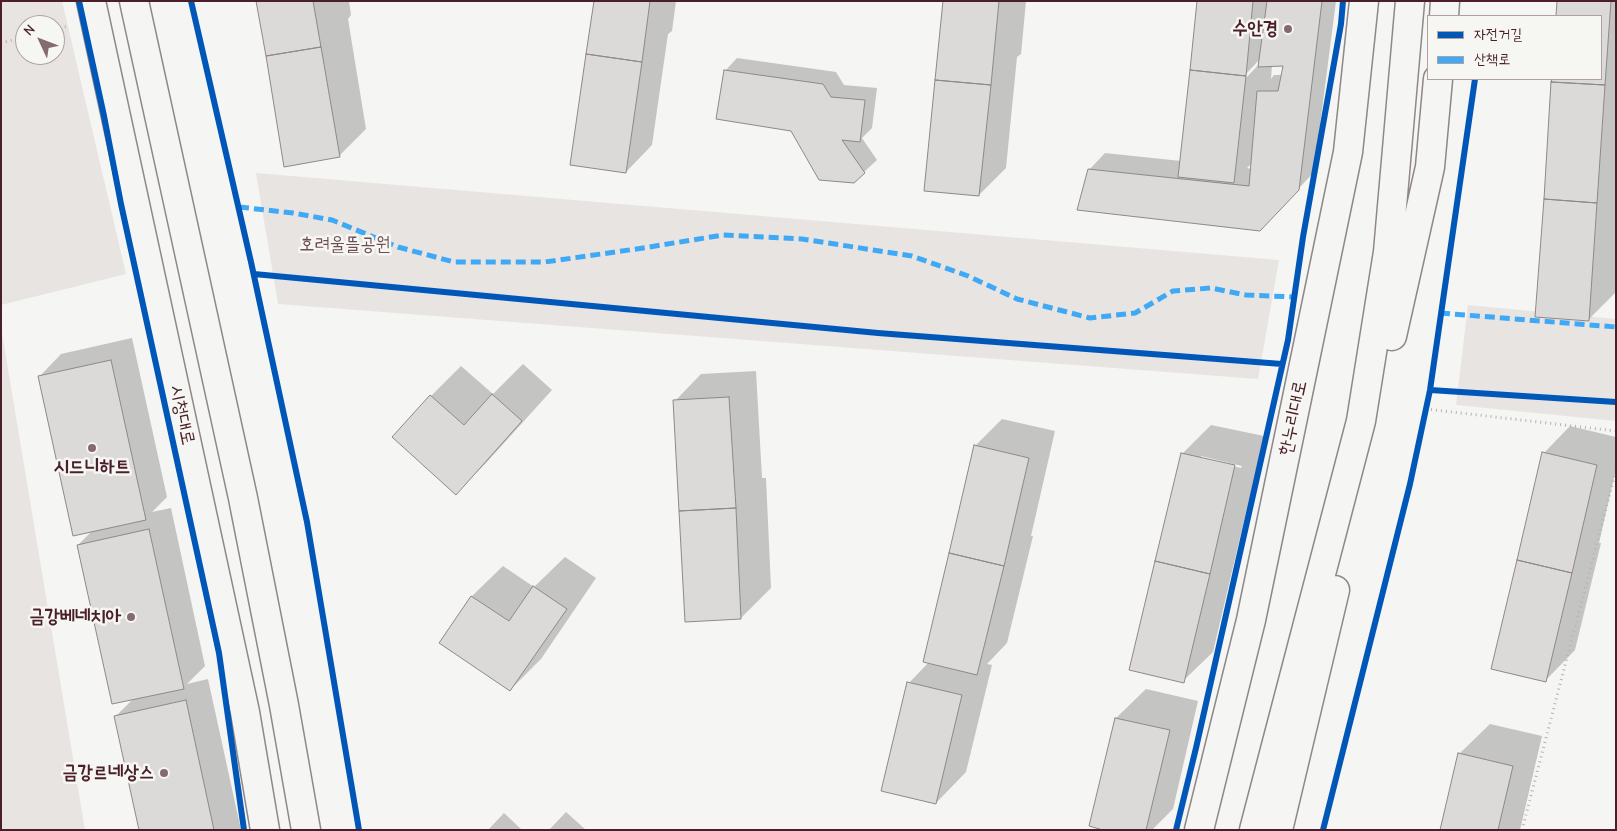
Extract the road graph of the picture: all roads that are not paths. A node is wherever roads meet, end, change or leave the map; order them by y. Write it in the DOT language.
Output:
graph roads {
  1 [pos="91,1"];
  2 [pos="134,1"];
  3 [pos="1364,1"];
  4 [pos="1410,1"];
  5 [pos="1445,1"];
  6 [pos="1444,15"];
  7 [pos="1438,80"];
  8 [pos="265,830"];
  9 [pos="306,830"];
  10 [pos="1199,830"];
  11 [pos="1254,830"];
  12 [pos="1278,830"];
  1 -- 8 [label="street, 시청대로"];
  2 -- 9 [label="street"];
  3 -- 10 [label="street, 한누리대로"];
  4 -- 11 [label="street"];
  5 -- 6 [label="street"];
  7 -- 12 [label="street"];
}
